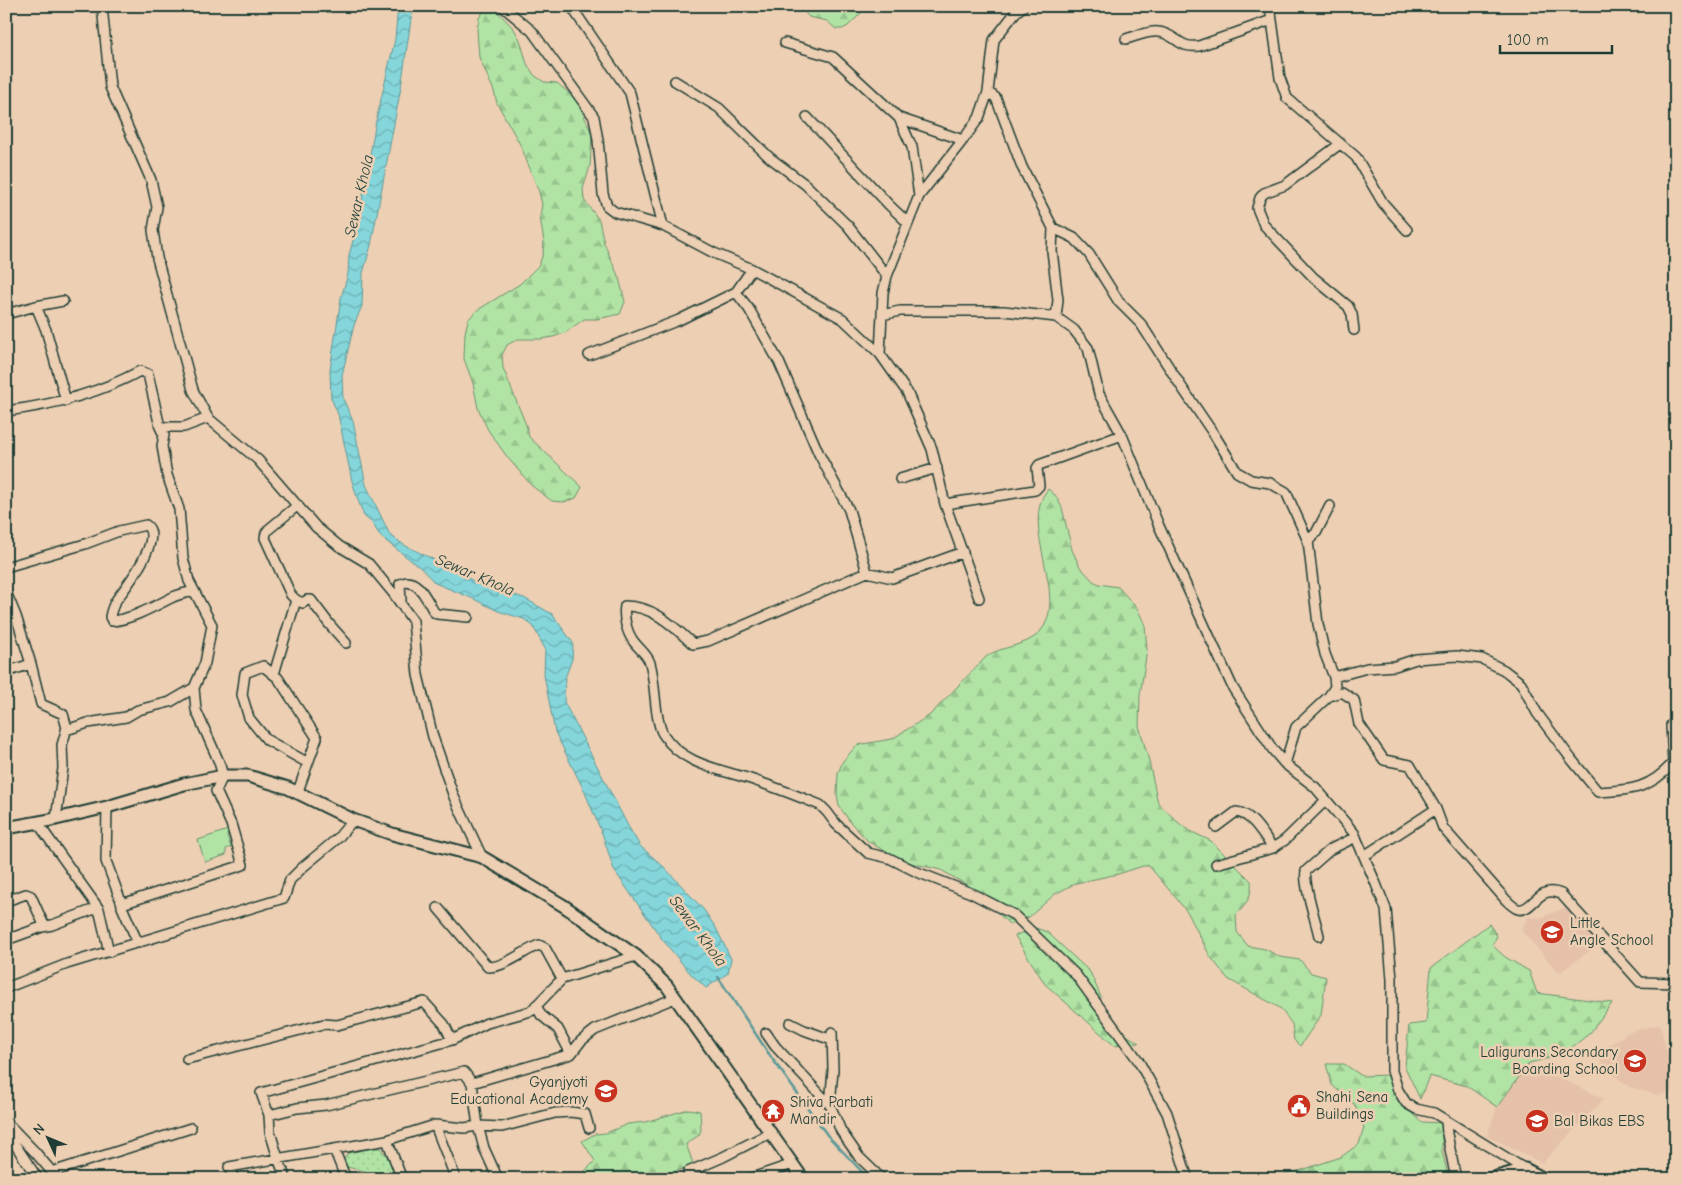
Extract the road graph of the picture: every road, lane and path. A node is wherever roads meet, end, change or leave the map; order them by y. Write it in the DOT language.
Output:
graph roads {
  1 [pos="102,6"];
  2 [pos="502,6"];
  3 [pos="571,6"];
  4 [pos="1023,6"];
  5 [pos="1270,6"];
  6 [pos="1272,20"];
  7 [pos="1126,39"];
  8 [pos="785,43"];
  9 [pos="675,81"];
  10 [pos="988,92"];
  11 [pos="807,117"];
  12 [pos="899,118"];
  13 [pos="963,140"];
  14 [pos="1340,144"];
  15 [pos="919,196"];
  16 [pos="908,223"];
  17 [pos="663,226"];
  18 [pos="1053,228"];
  19 [pos="1407,230"];
  20 [pos="752,270"];
  21 [pos="887,276"];
  22 [pos="736,292"];
  23 [pos="63,301"];
  24 [pos="36,306"];
  25 [pos="6,314"];
  26 [pos="882,315"];
  27 [pos="1056,317"];
  28 [pos="1354,330"];
  29 [pos="880,354"];
  30 [pos="589,355"];
  31 [pos="66,401"];
  32 [pos="6,411"];
  33 [pos="208,418"];
  34 [pos="160,427"];
  35 [pos="1122,435"];
  36 [pos="936,468"];
  37 [pos="900,479"];
  38 [pos="945,504"];
  39 [pos="298,505"];
  40 [pos="1330,506"];
  41 [pos="1308,541"];
  42 [pos="962,552"];
  43 [pos="6,566"];
  44 [pos="867,572"];
  45 [pos="194,591"];
  46 [pos="6,592"];
  47 [pos="978,598"];
  48 [pos="296,600"];
  49 [pos="402,604"];
  50 [pos="468,617"];
  51 [pos="346,643"];
  52 [pos="31,664"];
  53 [pos="6,672"];
  54 [pos="274,674"];
  55 [pos="1334,677"];
  56 [pos="194,688"];
  57 [pos="1330,696"];
  58 [pos="1676,720"];
  59 [pos="66,730"];
  60 [pos="308,763"];
  61 [pos="1285,764"];
  62 [pos="223,776"];
  63 [pos="297,794"];
  64 [pos="1326,800"];
  65 [pos="107,807"];
  66 [pos="1436,809"];
  67 [pos="56,819"];
  68 [pos="353,820"];
  69 [pos="37,822"];
  70 [pos="1216,827"];
  71 [pos="6,828"];
  72 [pos="1356,837"];
  73 [pos="1272,848"];
  74 [pos="1364,856"];
  75 [pos="482,857"];
  76 [pos="1216,864"];
  77 [pos="6,901"];
  78 [pos="122,904"];
  79 [pos="438,908"];
  80 [pos="99,909"];
  81 [pos="42,927"];
  82 [pos="1319,936"];
  83 [pos="6,940"];
  84 [pos="138,943"];
  85 [pos="109,952"];
  86 [pos="636,956"];
  87 [pos="562,979"];
  88 [pos="1676,983"];
  89 [pos="6,988"];
  90 [pos="675,998"];
  91 [pos="536,1005"];
  92 [pos="790,1023"];
  93 [pos="766,1033"];
  94 [pos="452,1040"];
  95 [pos="571,1054"];
  96 [pos="187,1059"];
  97 [pos="472,1083"];
  98 [pos="830,1105"];
  99 [pos="269,1115"];
  100 [pos="1446,1121"];
  101 [pos="6,1122"];
  102 [pos="435,1125"];
  103 [pos="478,1126"];
  104 [pos="191,1128"];
  105 [pos="589,1128"];
  106 [pos="6,1131"];
  107 [pos="770,1133"];
  108 [pos="387,1140"];
  109 [pos="334,1149"];
  110 [pos="278,1158"];
  111 [pos="793,1164"];
  112 [pos="1525,1169"];
  113 [pos="688,1172"];
  114 [pos="55,1175"];
  115 [pos="38,1179"];
  116 [pos="234,1179"];
  117 [pos="286,1179"];
  118 [pos="346,1179"];
  119 [pos="402,1179"];
  120 [pos="456,1179"];
  121 [pos="498,1179"];
  122 [pos="749,1179"];
  123 [pos="803,1179"];
  124 [pos="882,1179"];
  125 [pos="1188,1179"];
  126 [pos="1456,1179"];
  127 [pos="1490,1179"];
  128 [pos="1544,1179"];
  1 -- 33 [label="street"];
  2 -- 17 [label="street"];
  3 -- 17 [label="street"];
  4 -- 10 [label="street"];
  5 -- 6 [label="street"];
  6 -- 7 [label="street"];
  6 -- 14 [label="street"];
  8 -- 12 [label="street"];
  9 -- 21 [label="street"];
  10 -- 13 [label="street"];
  10 -- 18 [label="street"];
  11 -- 16 [label="street"];
  12 -- 13 [label="street"];
  12 -- 15 [label="street"];
  13 -- 15 [label="street"];
  14 -- 19 [label="street"];
  14 -- 28 [label="street"];
  15 -- 16 [label="street"];
  16 -- 21 [label="street"];
  17 -- 20 [label="street"];
  18 -- 27 [label="street"];
  18 -- 41 [label="street"];
  20 -- 22 [label="street"];
  20 -- 29 [label="street"];
  21 -- 26 [label="street"];
  22 -- 30 [label="street"];
  22 -- 44 [label="street"];
  23 -- 24 [label="street"];
  24 -- 25 [label="street"];
  24 -- 31 [label="street"];
  26 -- 27 [label="street"];
  26 -- 29 [label="street"];
  27 -- 35 [label="street"];
  29 -- 36 [label="street"];
  31 -- 32 [label="street"];
  31 -- 34 [label="street"];
  33 -- 34 [label="street"];
  33 -- 39 [label="street"];
  34 -- 45 [label="street"];
  35 -- 38 [label="street"];
  35 -- 61 [label="street"];
  36 -- 37 [label="street"];
  36 -- 38 [label="street"];
  38 -- 42 [label="street"];
  39 -- 48 [label="street"];
  39 -- 49 [label="street"];
  40 -- 41 [label="street"];
  41 -- 55 [label="street"];
  42 -- 44 [label="street"];
  42 -- 47 [label="street"];
  43 -- 45 [label="street"];
  44 -- 125 [label="street"];
  45 -- 56 [label="street"];
  46 -- 52 [label="street"];
  48 -- 51 [label="street"];
  48 -- 54 [label="street"];
  49 -- 50 [label="street"];
  49 -- 75 [label="street"];
  52 -- 53 [label="street"];
  52 -- 59 [label="street"];
  54 -- 60 [label="street"];
  54 -- 60 [label="street"];
  55 -- 57 [label="street"];
  55 -- 58 [label="street"];
  56 -- 59 [label="street"];
  56 -- 62 [label="street"];
  57 -- 61 [label="street"];
  57 -- 66 [label="street"];
  59 -- 67 [label="street"];
  60 -- 63 [label="street"];
  61 -- 64 [label="street"];
  62 -- 63 [label="street"];
  62 -- 65 [label="street"];
  62 -- 78 [label="street"];
  63 -- 68 [label="street"];
  64 -- 72 [label="street"];
  64 -- 73 [label="street"];
  65 -- 67 [label="street"];
  65 -- 78 [label="street"];
  66 -- 74 [label="street"];
  66 -- 88 [label="street"];
  67 -- 69 [label="street"];
  68 -- 75 [label="street"];
  68 -- 84 [label="street"];
  69 -- 71 [label="street"];
  69 -- 80 [label="street"];
  70 -- 73 [label="street"];
  72 -- 74 [label="street"];
  72 -- 82 [label="street"];
  73 -- 76 [label="street"];
  74 -- 100 [label="street"];
  75 -- 86 [label="street"];
  77 -- 81 [label="street"];
  78 -- 84 [label="street"];
  79 -- 87 [label="street"];
  80 -- 81 [label="street"];
  80 -- 85 [label="street"];
  81 -- 83 [label="street"];
  84 -- 85 [label="street"];
  85 -- 89 [label="street"];
  86 -- 87 [label="street"];
  86 -- 90 [label="street"];
  87 -- 91 [label="street"];
  90 -- 95 [label="street"];
  90 -- 107 [label="street"];
  91 -- 94 [label="street"];
  91 -- 95 [label="street"];
  92 -- 98 [label="street"];
  93 -- 98 [label="street"];
  94 -- 96 [label="street"];
  94 -- 99 [label="street"];
  95 -- 97 [label="street"];
  97 -- 99 [label="street"];
  97 -- 103 [label="street"];
  98 -- 124 [label="street"];
  99 -- 110 [label="street"];
  100 -- 112 [label="street"];
  100 -- 126 [label="street"];
  101 -- 114 [label="street"];
  102 -- 103 [label="street"];
  102 -- 108 [label="street"];
  102 -- 120 [label="street"];
  103 -- 105 [label="street"];
  103 -- 121 [label="street"];
  104 -- 114 [label="street"];
  106 -- 115 [label="street"];
  107 -- 111 [label="street"];
  107 -- 113 [label="street"];
  108 -- 109 [label="street"];
  108 -- 119 [label="street"];
  109 -- 110 [label="street"];
  109 -- 118 [label="street"];
  110 -- 116 [label="street"];
  110 -- 117 [label="street"];
  111 -- 122 [label="street"];
  111 -- 123 [label="street"];
  112 -- 127 [label="street"];
  112 -- 128 [label="street"];
}
